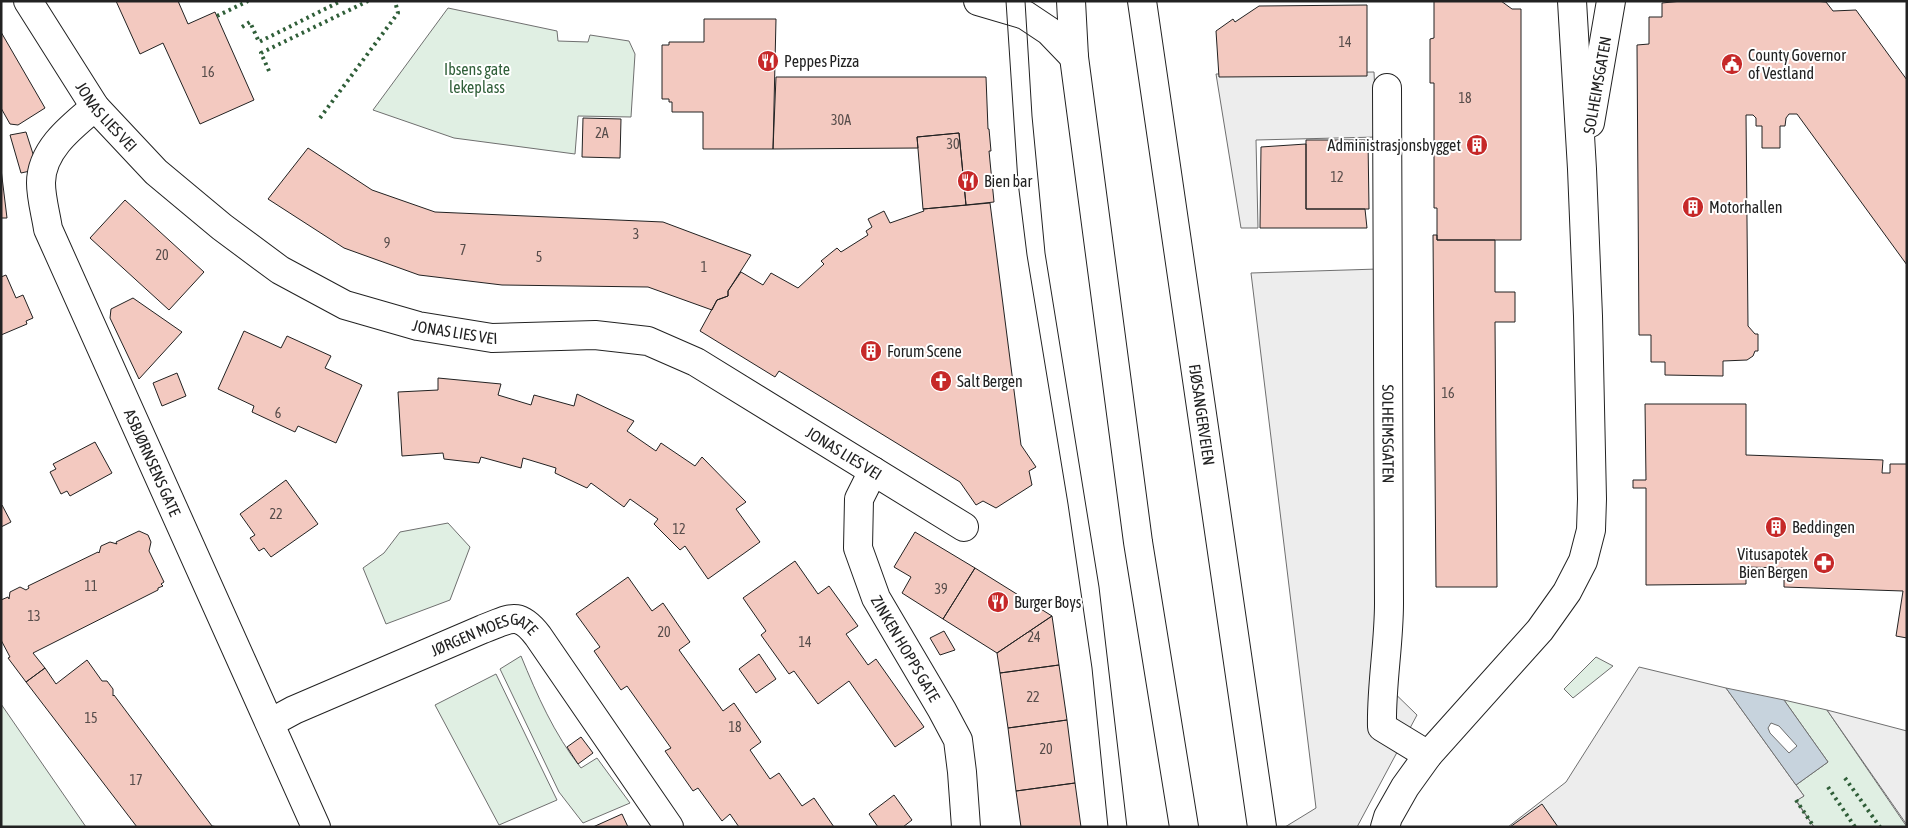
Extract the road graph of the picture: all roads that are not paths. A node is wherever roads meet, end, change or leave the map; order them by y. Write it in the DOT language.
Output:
graph roads {
  1 [pos="28,1"];
  2 [pos="978,1"];
  3 [pos="1071,1"];
  4 [pos="1572,1"];
  5 [pos="1611,1"];
  6 [pos="1143,2"];
  7 [pos="1074,57"];
  8 [pos="1387,88"];
  9 [pos="95,107"];
  10 [pos="1582,168"];
  11 [pos="873,471"];
  12 [pos="964,527"];
  13 [pos="270,723"];
  14 [pos="1428,755"];
  15 [pos="1183,825"];
  16 [pos="316,827"];
  17 [pos="669,827"];
  18 [pos="966,827"];
  19 [pos="1262,827"];
  20 [pos="1385,827"];
  1 -- 9 [label="main road, JONAS LIES VEI"];
  2 -- 7 [label="main road"];
  3 -- 7 [label="main road"];
  4 -- 10 [label="main road, SOLHEIMSGATEN"];
  5 -- 10 [label="main road, SOLHEIMSGATEN"];
  6 -- 19 [label="main road, FJØSANGERVEIEN"];
  7 -- 15 [label="main road"];
  8 -- 14 [label="main road, SOLHEIMSGATEN"];
  9 -- 11 [label="main road, JONAS LIES VEI"];
  9 -- 13 [label="main road, ASBJØRNSENS GATE"];
  10 -- 14 [label="main road, SOLHEIMSGATEN"];
  11 -- 12 [label="main road, JONAS LIES VEI"];
  11 -- 18 [label="main road, ZINKEN HOPPS GATE"];
  13 -- 16 [label="main road, ASBJØRNSENS GATE"];
  13 -- 17 [label="main road, JØRGEN MOES GATE"];
  14 -- 20 [label="main road, SOLHEIMSGATEN"];
}
